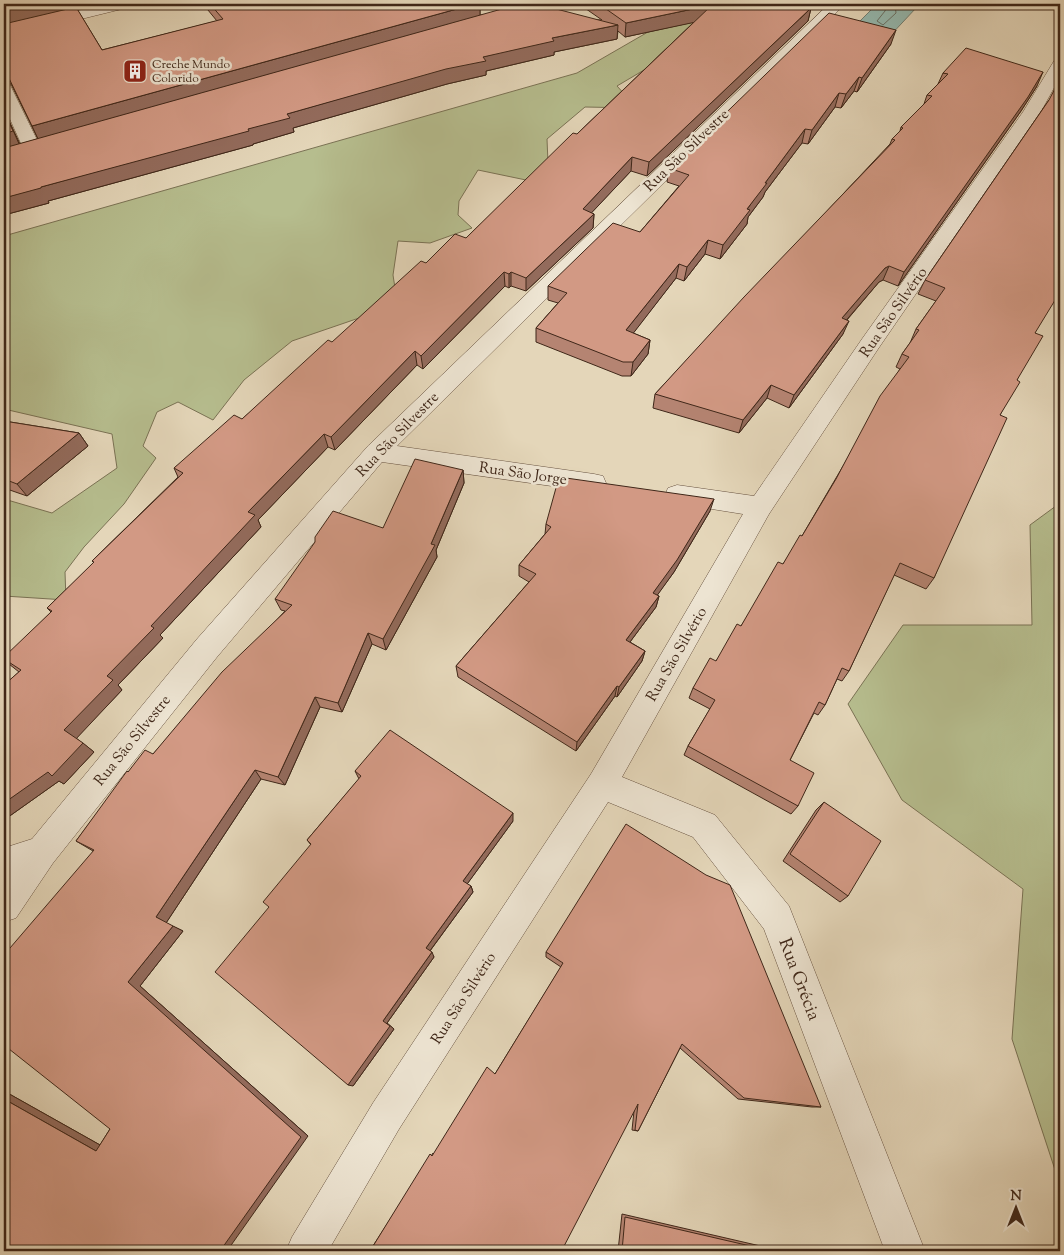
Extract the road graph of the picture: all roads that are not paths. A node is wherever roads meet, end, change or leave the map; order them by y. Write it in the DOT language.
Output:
graph roads {
  1 [pos="125,4"];
  2 [pos="510,4"];
  3 [pos="547,4"];
  4 [pos="837,4"];
  5 [pos="527,9"];
  6 [pos="486,20"];
  7 [pos="4,33"];
  8 [pos="1060,64"];
  9 [pos="4,89"];
  10 [pos="51,145"];
  11 [pos="376,452"];
  12 [pos="612,486"];
  13 [pos="652,491"];
  14 [pos="760,507"];
  15 [pos="602,784"];
  16 [pos="42,852"];
  17 [pos="4,864"];
  18 [pos="4,906"];
  19 [pos="306,1251"];
  20 [pos="904,1251"];
  1 -- 7 [label="street"];
  2 -- 5 [label="street"];
  3 -- 5 [label="street"];
  4 -- 11 [label="street, Rua São Silvestre"];
  5 -- 6 [label="street"];
  8 -- 14 [label="street, Rua São Silvério"];
  9 -- 10 [label="street"];
  11 -- 12 [label="street, Rua São Jorge"];
  11 -- 16 [label="street, Rua São Silvestre"];
  13 -- 14 [label="street"];
  14 -- 15 [label="street, Rua São Silvério"];
  15 -- 19 [label="street, Rua São Silvério"];
  15 -- 20 [label="street, Rua Grécia"];
  16 -- 17 [label="street"];
  16 -- 18 [label="street, Rua São Silvestre"];
}
